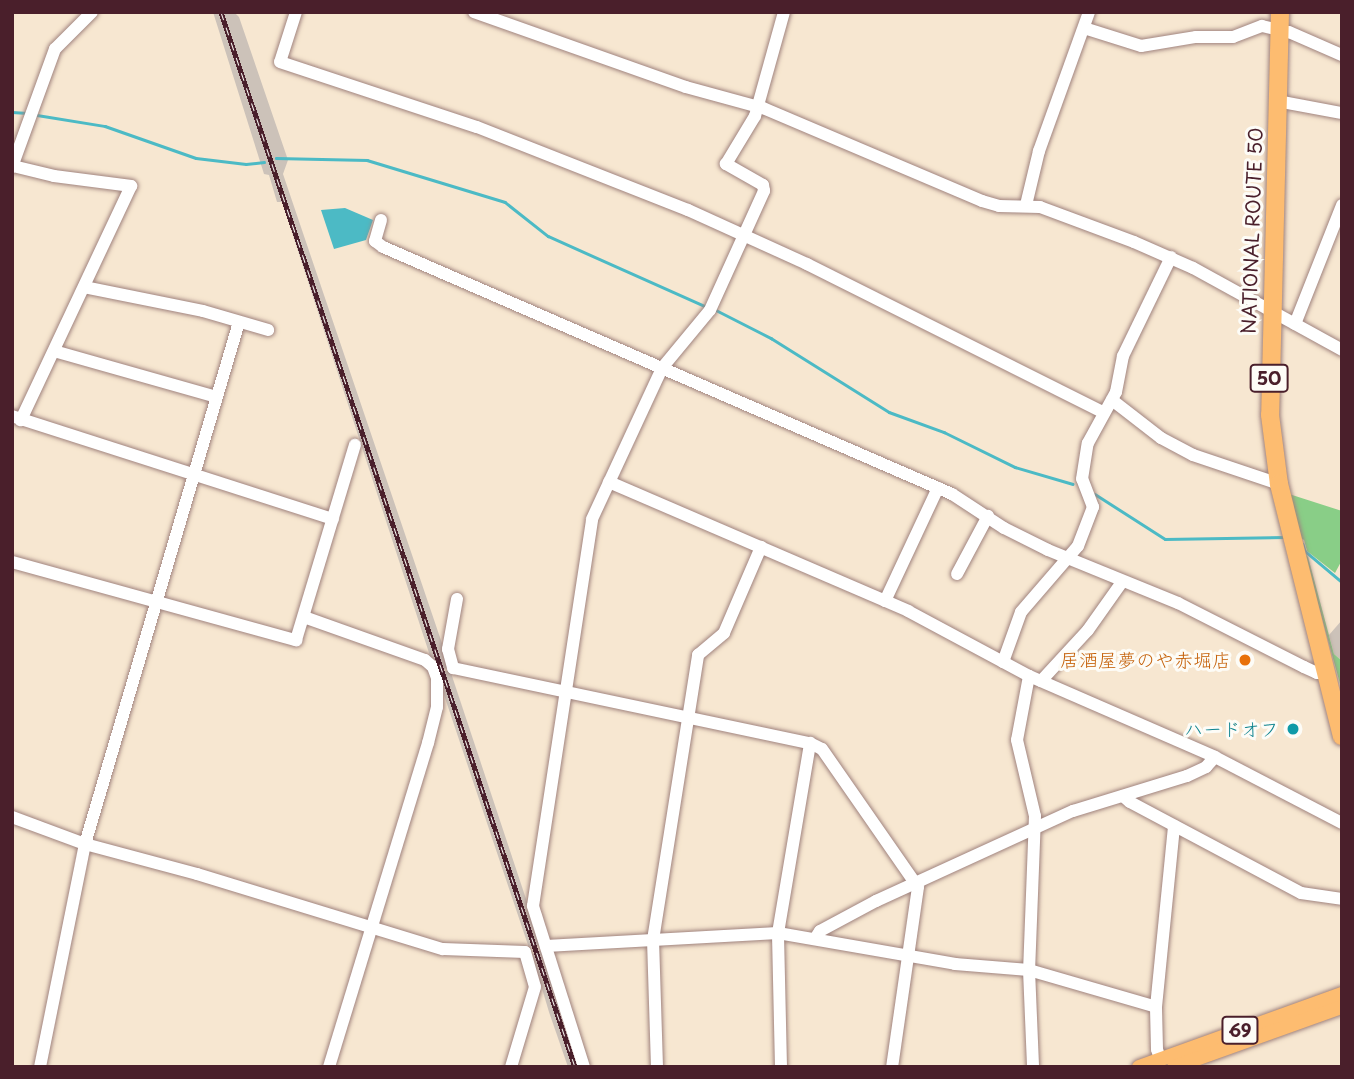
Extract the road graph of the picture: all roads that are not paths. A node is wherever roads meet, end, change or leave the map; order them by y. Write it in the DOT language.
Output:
graph roads {
  1 [pos="92,12"];
  2 [pos="296,12"];
  3 [pos="474,12"];
  4 [pos="784,12"];
  5 [pos="1089,12"];
  6 [pos="1279,21"];
  7 [pos="1084,28"];
  8 [pos="1342,55"];
  9 [pos="1277,101"];
  10 [pos="758,106"];
  11 [pos="1342,113"];
  12 [pos="13,166"];
  13 [pos="1026,205"];
  14 [pos="1342,205"];
  15 [pos="381,220"];
  16 [pos="744,235"];
  17 [pos="1171,257"];
  18 [pos="84,287"];
  19 [pos="1271,310"];
  20 [pos="239,322"];
  21 [pos="1295,324"];
  22 [pos="268,330"];
  23 [pos="1342,350"];
  24 [pos="54,351"];
  25 [pos="662,368"];
  26 [pos="218,397"];
  27 [pos="1112,400"];
  28 [pos="1104,413"];
  29 [pos="17,418"];
  30 [pos="355,445"];
  31 [pos="195,475"];
  32 [pos="609,482"];
  33 [pos="1279,484"];
  34 [pos="938,488"];
  35 [pos="988,516"];
  36 [pos="332,519"];
  37 [pos="761,547"];
  38 [pos="1069,558"];
  39 [pos="12,562"];
  40 [pos="957,574"];
  41 [pos="1122,582"];
  42 [pos="457,599"];
  43 [pos="885,601"];
  44 [pos="157,604"];
  45 [pos="304,617"];
  46 [pos="1003,662"];
  47 [pos="1325,673"];
  48 [pos="1035,678"];
  49 [pos="566,691"];
  50 [pos="688,718"];
  51 [pos="1342,736"];
  52 [pos="810,743"];
  53 [pos="1215,757"];
  54 [pos="1123,796"];
  55 [pos="12,817"];
  56 [pos="1342,823"];
  57 [pos="1174,826"];
  58 [pos="1035,831"];
  59 [pos="85,845"];
  60 [pos="916,884"];
  61 [pos="1342,899"];
  62 [pos="372,928"];
  63 [pos="778,933"];
  64 [pos="817,937"];
  65 [pos="653,940"];
  66 [pos="546,946"];
  67 [pos="908,955"];
  68 [pos="1029,970"];
  69 [pos="1342,994"];
  70 [pos="1156,1007"];
  71 [pos="1342,1007"];
  72 [pos="1160,1059"];
  73 [pos="40,1067"];
  74 [pos="329,1067"];
  75 [pos="511,1067"];
  76 [pos="584,1067"];
  77 [pos="657,1067"];
  78 [pos="781,1067"];
  79 [pos="892,1067"];
  80 [pos="1033,1067"];
  81 [pos="1139,1067"];
  82 [pos="1174,1067"];
  1 -- 12 [label="street"];
  2 -- 16 [label="street"];
  3 -- 10 [label="street"];
  4 -- 10 [label="street"];
  5 -- 7 [label="street"];
  6 -- 7 [label="street"];
  6 -- 8 [label="street"];
  6 -- 9 [label="highway, NATIONAL ROUTE 50 / 50"];
  7 -- 13 [label="street"];
  9 -- 11 [label="street"];
  9 -- 19 [label="highway, NATIONAL ROUTE 50 / 50"];
  10 -- 13 [label="street"];
  10 -- 16 [label="street"];
  12 -- 18 [label="street"];
  13 -- 17 [label="street"];
  14 -- 21 [label="street"];
  15 -- 25 [label="street"];
  16 -- 25 [label="street"];
  16 -- 28 [label="street"];
  17 -- 19 [label="street"];
  17 -- 27 [label="street"];
  18 -- 20 [label="street"];
  18 -- 24 [label="street"];
  19 -- 21 [label="street"];
  19 -- 33 [label="highway, NATIONAL ROUTE 50 / 50"];
  20 -- 22 [label="street"];
  20 -- 26 [label="street"];
  21 -- 23 [label="street"];
  24 -- 26 [label="street"];
  24 -- 29 [label="street"];
  25 -- 32 [label="street"];
  25 -- 34 [label="street"];
  26 -- 31 [label="street"];
  27 -- 28 [label="street"];
  27 -- 33 [label="street"];
  28 -- 38 [label="street"];
  29 -- 31 [label="street"];
  30 -- 36 [label="street"];
  31 -- 36 [label="street"];
  31 -- 44 [label="street"];
  32 -- 37 [label="street"];
  32 -- 49 [label="street"];
  33 -- 47 [label="highway, NATIONAL ROUTE 50 / 50"];
  34 -- 35 [label="street"];
  34 -- 43 [label="street"];
  35 -- 38 [label="street"];
  35 -- 40 [label="street"];
  36 -- 45 [label="street"];
  37 -- 43 [label="street"];
  37 -- 50 [label="street"];
  38 -- 41 [label="street"];
  38 -- 46 [label="street"];
  39 -- 44 [label="street"];
  41 -- 47 [label="street"];
  41 -- 48 [label="street"];
  42 -- 49 [label="street"];
  43 -- 46 [label="street"];
  44 -- 45 [label="street"];
  44 -- 59 [label="street"];
  45 -- 62 [label="street"];
  46 -- 48 [label="street"];
  47 -- 51 [label="highway, NATIONAL ROUTE 50 / 50"];
  48 -- 53 [label="street"];
  48 -- 58 [label="street"];
  49 -- 50 [label="street"];
  49 -- 66 [label="street"];
  50 -- 52 [label="street"];
  50 -- 65 [label="street"];
  52 -- 60 [label="street"];
  52 -- 63 [label="street"];
  53 -- 54 [label="street"];
  53 -- 56 [label="street"];
  54 -- 57 [label="street"];
  54 -- 58 [label="street"];
  55 -- 59 [label="street"];
  57 -- 61 [label="street"];
  57 -- 70 [label="street"];
  58 -- 60 [label="street"];
  58 -- 68 [label="street"];
  59 -- 62 [label="street"];
  59 -- 73 [label="street"];
  60 -- 64 [label="street"];
  60 -- 67 [label="street"];
  62 -- 74 [label="street"];
  62 -- 75 [label="street"];
  63 -- 64 [label="street"];
  63 -- 65 [label="street"];
  63 -- 78 [label="street"];
  64 -- 67 [label="street"];
  65 -- 66 [label="street"];
  65 -- 77 [label="street"];
  66 -- 76 [label="street"];
  67 -- 68 [label="street"];
  67 -- 79 [label="street"];
  68 -- 70 [label="street"];
  68 -- 80 [label="street"];
  69 -- 72 [label="main road, 69"];
  70 -- 72 [label="street"];
  71 -- 82 [label="main road, 69"];
  72 -- 81 [label="main road, 69"];
}
